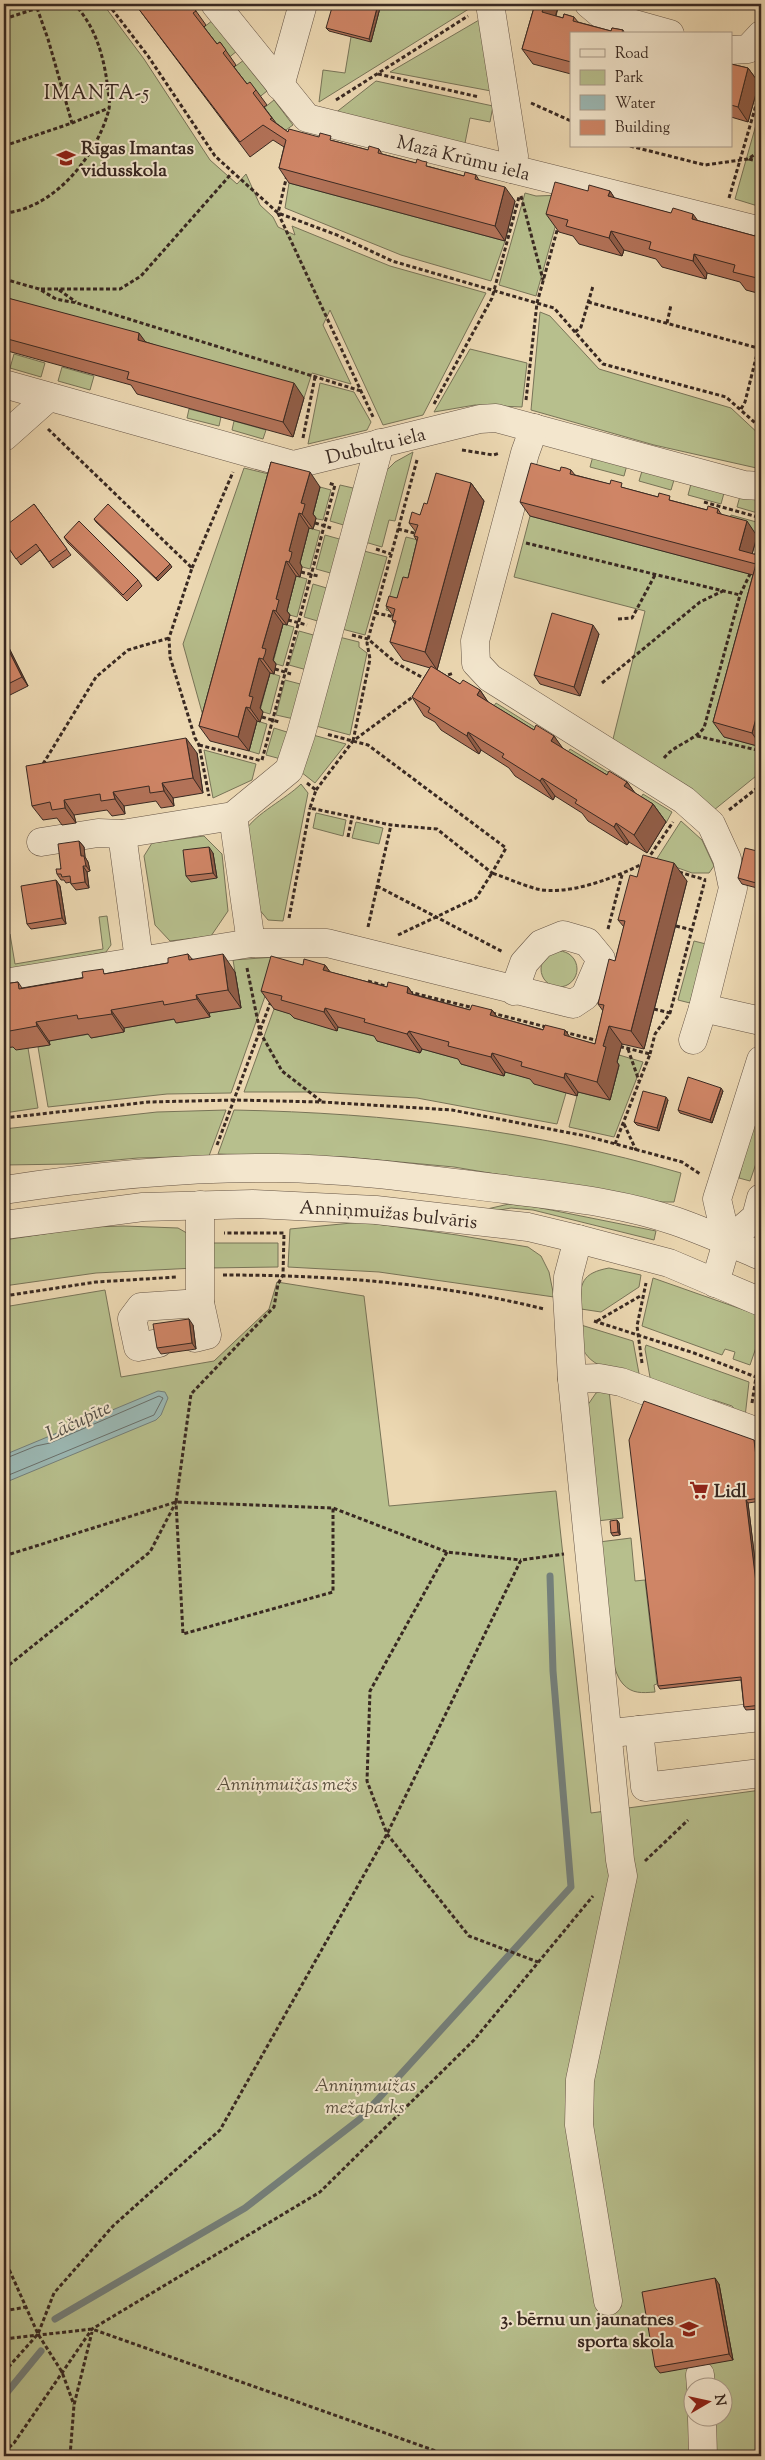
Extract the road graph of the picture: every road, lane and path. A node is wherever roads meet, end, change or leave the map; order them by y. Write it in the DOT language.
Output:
graph roads {
  1 [pos="50,4"];
  2 [pos="74,4"];
  3 [pos="108,4"];
  4 [pos="215,4"];
  5 [pos="303,4"];
  6 [pos="588,4"];
  7 [pos="37,8"];
  8 [pos="481,9"];
  9 [pos="4,20"];
  10 [pos="662,32"];
  11 [pos="761,35"];
  12 [pos="732,50"];
  13 [pos="377,74"];
  14 [pos="280,86"];
  15 [pos="761,88"];
  16 [pos="505,97"];
  17 [pos="110,108"];
  18 [pos="307,118"];
  19 [pos="570,121"];
  20 [pos="72,123"];
  21 [pos="4,135"];
  22 [pos="5,146"];
  23 [pos="638,148"];
  24 [pos="761,150"];
  25 [pos="748,159"];
  26 [pos="739,160"];
  27 [pos="761,162"];
  28 [pos="288,170"];
  29 [pos="232,173"];
  30 [pos="520,178"];
  31 [pos="571,184"];
  32 [pos="4,213"];
  33 [pos="278,213"];
  34 [pos="723,221"];
  35 [pos="761,231"];
  36 [pos="4,279"];
  37 [pos="543,281"];
  38 [pos="593,286"];
  39 [pos="39,289"];
  40 [pos="59,289"];
  41 [pos="494,290"];
  42 [pos="588,302"];
  43 [pos="77,303"];
  44 [pos="537,303"];
  45 [pos="672,305"];
  46 [pos="667,323"];
  47 [pos="575,332"];
  48 [pos="761,338"];
  49 [pos="758,348"];
  50 [pos="315,377"];
  51 [pos="4,384"];
  52 [pos="361,391"];
  53 [pos="40,405"];
  54 [pos="741,409"];
  55 [pos="529,427"];
  56 [pos="761,428"];
  57 [pos="423,433"];
  58 [pos="4,437"];
  59 [pos="380,443"];
  60 [pos="242,450"];
  61 [pos="459,450"];
  62 [pos="508,452"];
  63 [pos="298,463"];
  64 [pos="325,483"];
  65 [pos="761,486"];
  66 [pos="398,529"];
  67 [pos="761,534"];
  68 [pos="423,535"];
  69 [pos="503,538"];
  70 [pos="761,561"];
  71 [pos="192,568"];
  72 [pos="750,574"];
  73 [pos="655,575"];
  74 [pos="724,591"];
  75 [pos="740,595"];
  76 [pos="375,613"];
  77 [pos="400,618"];
  78 [pos="618,619"];
  79 [pos="169,638"];
  80 [pos="368,639"];
  81 [pos="454,672"];
  82 [pos="439,678"];
  83 [pos="433,683"];
  84 [pos="602,683"];
  85 [pos="419,692"];
  86 [pos="303,728"];
  87 [pos="697,736"];
  88 [pos="353,741"];
  89 [pos="200,745"];
  90 [pos="761,751"];
  91 [pos="261,761"];
  92 [pos="42,765"];
  93 [pos="289,770"];
  94 [pos="647,777"];
  95 [pos="761,785"];
  96 [pos="316,790"];
  97 [pos="310,808"];
  98 [pos="352,817"];
  99 [pos="223,818"];
  100 [pos="675,820"];
  101 [pos="711,824"];
  102 [pos="391,825"];
  103 [pos="122,834"];
  104 [pos="348,837"];
  105 [pos="41,842"];
  106 [pos="645,862"];
  107 [pos="653,865"];
  108 [pos="670,870"];
  109 [pos="492,873"];
  110 [pos="622,874"];
  111 [pos="704,880"];
  112 [pos="378,886"];
  113 [pos="733,888"];
  114 [pos="436,916"];
  115 [pos="676,926"];
  116 [pos="287,928"];
  117 [pos="692,930"];
  118 [pos="364,952"];
  119 [pos="249,954"];
  120 [pos="601,959"];
  121 [pos="139,960"];
  122 [pos="524,964"];
  123 [pos="367,981"];
  124 [pos="4,983"];
  125 [pos="395,988"];
  126 [pos="404,991"];
  127 [pos="514,991"];
  128 [pos="414,993"];
  129 [pos="273,996"];
  130 [pos="412,998"];
  131 [pos="703,1008"];
  132 [pos="479,1010"];
  133 [pos="488,1012"];
  134 [pos="498,1014"];
  135 [pos="496,1020"];
  136 [pos="761,1021"];
  137 [pos="553,1029"];
  138 [pos="562,1031"];
  139 [pos="260,1032"];
  140 [pos="572,1034"];
  141 [pos="570,1040"];
  142 [pos="693,1040"];
  143 [pos="628,1048"];
  144 [pos="650,1054"];
  145 [pos="761,1060"];
  146 [pos="639,1082"];
  147 [pos="234,1100"];
  148 [pos="322,1102"];
  149 [pos="4,1118"];
  150 [pos="623,1124"];
  151 [pos="615,1144"];
  152 [pos="636,1150"];
  153 [pos="704,1177"];
  154 [pos="462,1184"];
  155 [pos="4,1190"];
  156 [pos="761,1198"];
  157 [pos="200,1205"];
  158 [pos="459,1220"];
  159 [pos="4,1225"];
  160 [pos="200,1233"];
  161 [pos="578,1239"];
  162 [pos="727,1242"];
  163 [pos="761,1256"];
  164 [pos="201,1275"];
  165 [pos="283,1275"];
  166 [pos="648,1278"];
  167 [pos="715,1283"];
  168 [pos="643,1294"];
  169 [pos="4,1296"];
  170 [pos="761,1302"];
  171 [pos="200,1303"];
  172 [pos="568,1314"];
  173 [pos="597,1321"];
  174 [pos="638,1334"];
  175 [pos="194,1338"];
  176 [pos="159,1343"];
  177 [pos="761,1345"];
  178 [pos="755,1376"];
  179 [pos="572,1379"];
  180 [pos="761,1379"];
  181 [pos="761,1433"];
  182 [pos="176,1502"];
  183 [pos="332,1508"];
  184 [pos="447,1552"];
  185 [pos="571,1554"];
  186 [pos="4,1556"];
  187 [pos="521,1560"];
  188 [pos="4,1669"];
  189 [pos="761,1717"];
  190 [pos="639,1730"];
  191 [pos="608,1734"];
  192 [pos="761,1773"];
  193 [pos="688,1820"];
  194 [pos="387,1834"];
  195 [pos="624,1876"];
  196 [pos="597,1891"];
  197 [pos="538,1962"];
  198 [pos="4,2258"];
  199 [pos="608,2302"];
  200 [pos="26,2307"];
  201 [pos="4,2311"];
  202 [pos="92,2329"];
  203 [pos="38,2334"];
  204 [pos="4,2339"];
  205 [pos="4,2372"];
  206 [pos="62,2372"];
  207 [pos="74,2405"];
  208 [pos="702,2428"];
  209 [pos="4,2452"];
  210 [pos="70,2456"];
  211 [pos="450,2456"];
  212 [pos="703,2456"];
  1 -- 7 [label="path"];
  2 -- 17 [label="path"];
  3 -- 29 [label="path"];
  4 -- 14 [label="street"];
  5 -- 14 [label="street"];
  6 -- 10 [label="street"];
  7 -- 9 [label="path"];
  7 -- 20 [label="path"];
  8 -- 13 [label="path"];
  8 -- 16 [label="street"];
  11 -- 12 [label="street"];
  13 -- 16 [label="path"];
  13 -- 18 [label="path"];
  14 -- 18 [label="street"];
  15 -- 26 [label="path"];
  16 -- 19 [label="path"];
  16 -- 30 [label="street"];
  17 -- 20 [label="path"];
  17 -- 32 [label="path"];
  18 -- 30 [label="street, Mazā Krūmu iela"];
  20 -- 22 [label="path"];
  21 -- 22 [label="path"];
  23 -- 26 [label="path"];
  24 -- 25 [label="path"];
  25 -- 26 [label="path"];
  25 -- 27 [label="path"];
  26 -- 34 [label="path"];
  28 -- 33 [label="path"];
  29 -- 33 [label="path"];
  29 -- 40 [label="path"];
  30 -- 31 [label="street, Mazā Krūmu iela"];
  30 -- 37 [label="path"];
  30 -- 41 [label="path"];
  31 -- 34 [label="street, Mazā Krūmu iela"];
  31 -- 37 [label="path"];
  33 -- 41 [label="path"];
  33 -- 52 [label="path"];
  34 -- 35 [label="street, Mazā Krūmu iela"];
  36 -- 39 [label="path"];
  37 -- 44 [label="path"];
  38 -- 42 [label="path"];
  39 -- 40 [label="path"];
  39 -- 43 [label="path"];
  40 -- 43 [label="path"];
  41 -- 44 [label="path"];
  41 -- 57 [label="path"];
  42 -- 46 [label="path"];
  42 -- 47 [label="path"];
  43 -- 50 [label="path"];
  44 -- 47 [label="path"];
  44 -- 55 [label="path"];
  45 -- 46 [label="path"];
  46 -- 49 [label="path"];
  47 -- 54 [label="path"];
  48 -- 49 [label="path"];
  49 -- 54 [label="path"];
  50 -- 52 [label="path"];
  50 -- 63 [label="path"];
  51 -- 53 [label="street, Dubultu iela"];
  52 -- 59 [label="path"];
  53 -- 58 [label="street"];
  53 -- 60 [label="street, Dubultu iela"];
  53 -- 71 [label="path"];
  54 -- 56 [label="path"];
  55 -- 57 [label="street, Dubultu iela"];
  55 -- 65 [label="street, Dubultu iela"];
  55 -- 69 [label="street"];
  57 -- 59 [label="street, Dubultu iela"];
  57 -- 66 [label="path"];
  59 -- 63 [label="street, Dubultu iela"];
  59 -- 86 [label="street"];
  60 -- 63 [label="street, Dubultu iela"];
  60 -- 71 [label="path"];
  61 -- 62 [label="path"];
  64 -- 91 [label="path"];
  66 -- 68 [label="path"];
  66 -- 76 [label="path"];
  67 -- 70 [label="path"];
  69 -- 73 [label="path"];
  69 -- 94 [label="street"];
  71 -- 79 [label="path"];
  72 -- 75 [label="path"];
  73 -- 74 [label="path"];
  73 -- 78 [label="path"];
  74 -- 75 [label="path"];
  74 -- 84 [label="path"];
  75 -- 87 [label="path"];
  76 -- 77 [label="path"];
  76 -- 80 [label="path"];
  79 -- 89 [label="path"];
  79 -- 92 [label="path"];
  80 -- 83 [label="path"];
  80 -- 88 [label="path"];
  81 -- 82 [label="path"];
  85 -- 88 [label="path"];
  86 -- 88 [label="path"];
  86 -- 93 [label="street"];
  87 -- 90 [label="path"];
  87 -- 94 [label="path"];
  88 -- 96 [label="path"];
  88 -- 109 [label="path"];
  89 -- 91 [label="path"];
  89 -- 99 [label="path"];
  91 -- 93 [label="path"];
  93 -- 96 [label="path"];
  93 -- 99 [label="street"];
  94 -- 101 [label="street"];
  95 -- 101 [label="path"];
  96 -- 97 [label="path"];
  97 -- 98 [label="path"];
  97 -- 116 [label="path"];
  98 -- 102 [label="path"];
  98 -- 104 [label="path"];
  99 -- 103 [label="street"];
  99 -- 119 [label="street"];
  100 -- 106 [label="path"];
  101 -- 113 [label="street"];
  102 -- 109 [label="path"];
  102 -- 112 [label="path"];
  103 -- 105 [label="street"];
  103 -- 121 [label="street"];
  106 -- 107 [label="path"];
  106 -- 110 [label="path"];
  108 -- 111 [label="path"];
  109 -- 110 [label="path"];
  109 -- 114 [label="path"];
  110 -- 120 [label="path"];
  111 -- 113 [label="path"];
  111 -- 117 [label="path"];
  112 -- 114 [label="path"];
  112 -- 118 [label="path"];
  113 -- 131 [label="street"];
  114 -- 118 [label="path"];
  114 -- 122 [label="path"];
  115 -- 117 [label="path"];
  117 -- 144 [label="path"];
  118 -- 119 [label="street"];
  118 -- 127 [label="street"];
  119 -- 121 [label="street"];
  119 -- 139 [label="path"];
  120 -- 122 [label="street"];
  120 -- 127 [label="street"];
  121 -- 124 [label="street"];
  122 -- 127 [label="street"];
  123 -- 125 [label="path"];
  126 -- 128 [label="path"];
  128 -- 130 [label="path"];
  128 -- 132 [label="path"];
  129 -- 139 [label="path"];
  131 -- 136 [label="street"];
  131 -- 142 [label="street"];
  133 -- 134 [label="path"];
  134 -- 135 [label="path"];
  134 -- 137 [label="path"];
  138 -- 140 [label="path"];
  139 -- 147 [label="path"];
  139 -- 148 [label="path"];
  140 -- 141 [label="path"];
  140 -- 143 [label="path"];
  143 -- 144 [label="path"];
  143 -- 146 [label="path"];
  144 -- 146 [label="path"];
  145 -- 162 [label="street"];
  146 -- 150 [label="path"];
  147 -- 148 [label="path"];
  147 -- 149 [label="path"];
  148 -- 151 [label="path"];
  150 -- 151 [label="path"];
  150 -- 152 [label="path"];
  151 -- 152 [label="path"];
  152 -- 153 [label="path"];
  154 -- 155 [label="street, Anniņmuižas bulvāris"];
  154 -- 158 [label="street"];
  154 -- 162 [label="street, Anniņmuižas bulvāris"];
  156 -- 162 [label="street"];
  157 -- 158 [label="street, Anniņmuižas bulvāris"];
  157 -- 159 [label="street, Anniņmuižas bulvāris"];
  157 -- 160 [label="street"];
  158 -- 161 [label="street, Anniņmuižas bulvāris"];
  160 -- 164 [label="street"];
  160 -- 165 [label="path"];
  161 -- 167 [label="street, Anniņmuižas bulvāris"];
  161 -- 172 [label="street"];
  162 -- 163 [label="street, Anniņmuižas bulvāris"];
  162 -- 167 [label="street"];
  164 -- 165 [label="path"];
  164 -- 169 [label="path"];
  164 -- 171 [label="street"];
  165 -- 172 [label="path"];
  165 -- 182 [label="path"];
  166 -- 168 [label="path"];
  167 -- 170 [label="street, Anniņmuižas bulvāris"];
  168 -- 173 [label="path"];
  168 -- 174 [label="path"];
  171 -- 175 [label="street"];
  171 -- 176 [label="street"];
  172 -- 173 [label="path"];
  172 -- 179 [label="street"];
  173 -- 174 [label="path"];
  174 -- 178 [label="path"];
  177 -- 178 [label="path"];
  178 -- 180 [label="path"];
  179 -- 181 [label="street"];
  179 -- 191 [label="street"];
  182 -- 183 [label="path"];
  182 -- 183 [label="path"];
  182 -- 186 [label="path"];
  182 -- 188 [label="path"];
  183 -- 184 [label="path"];
  184 -- 187 [label="path"];
  184 -- 194 [label="path"];
  185 -- 187 [label="path"];
  187 -- 194 [label="path"];
  189 -- 190 [label="street"];
  190 -- 191 [label="street"];
  190 -- 192 [label="street"];
  191 -- 195 [label="street"];
  193 -- 195 [label="path"];
  194 -- 197 [label="path"];
  194 -- 203 [label="path"];
  195 -- 199 [label="street"];
  196 -- 197 [label="path"];
  197 -- 202 [label="path"];
  198 -- 200 [label="path"];
  200 -- 201 [label="path"];
  200 -- 203 [label="path"];
  202 -- 203 [label="path"];
  202 -- 206 [label="path"];
  202 -- 207 [label="path"];
  202 -- 211 [label="path"];
  203 -- 204 [label="path"];
  203 -- 205 [label="path"];
  203 -- 206 [label="path"];
  206 -- 207 [label="path"];
  206 -- 209 [label="path"];
  207 -- 210 [label="path"];
  208 -- 212 [label="street"];
}
